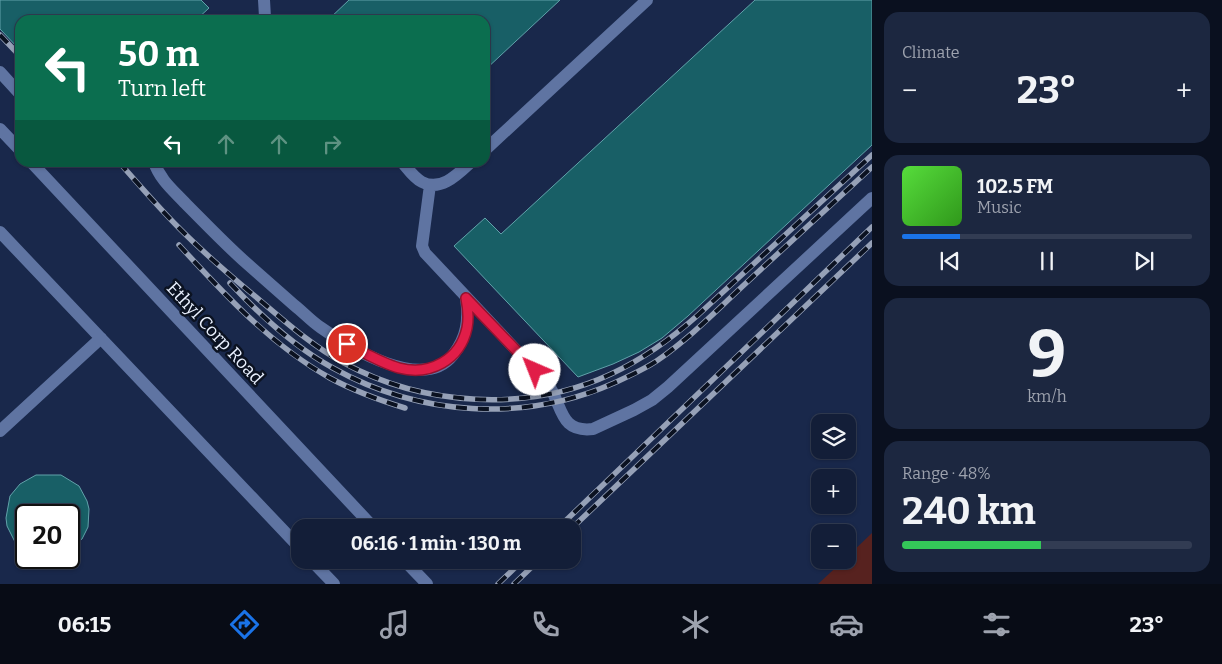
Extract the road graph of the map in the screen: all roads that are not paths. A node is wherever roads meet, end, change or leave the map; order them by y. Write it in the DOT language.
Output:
graph roads {
  1 [pos="264,0"];
  2 [pos="647,0"];
  3 [pos="265,15"];
  4 [pos="0,72"];
  5 [pos="15,88"];
  6 [pos="0,129"];
  7 [pos="15,145"];
  8 [pos="490,145"];
  9 [pos="36,167"];
  10 [pos="156,167"];
  11 [pos="407,167"];
  12 [pos="466,167"];
  13 [pos="430,185"];
  14 [pos="872,198"];
  15 [pos="0,232"];
  16 [pos="466,298"];
  17 [pos="101,338"];
  18 [pos="0,431"];
  19 [pos="366,519"];
  20 [pos="291,539"];
  21 [pos="320,569"];
  22 [pos="412,569"];
  23 [pos="422,580"];
  24 [pos="334,584"];
  25 [pos="408,584"];
  1 -- 3 [label="lane"];
  2 -- 8 [label="lane"];
  4 -- 5 [label="lane"];
  6 -- 7 [label="lane"];
  9 -- 19 [label="lane, Ethyl Corp Road"];
  10 -- 16 [label="lane"];
  11 -- 13 [label="lane"];
  12 -- 13 [label="lane"];
  13 -- 16 [label="lane"];
  14 -- 16 [label="lane"];
  15 -- 17 [label="lane"];
  17 -- 18 [label="lane"];
  17 -- 20 [label="lane"];
  21 -- 24 [label="lane"];
  22 -- 23 [label="lane"];
  23 -- 25 [label="lane"];
}
